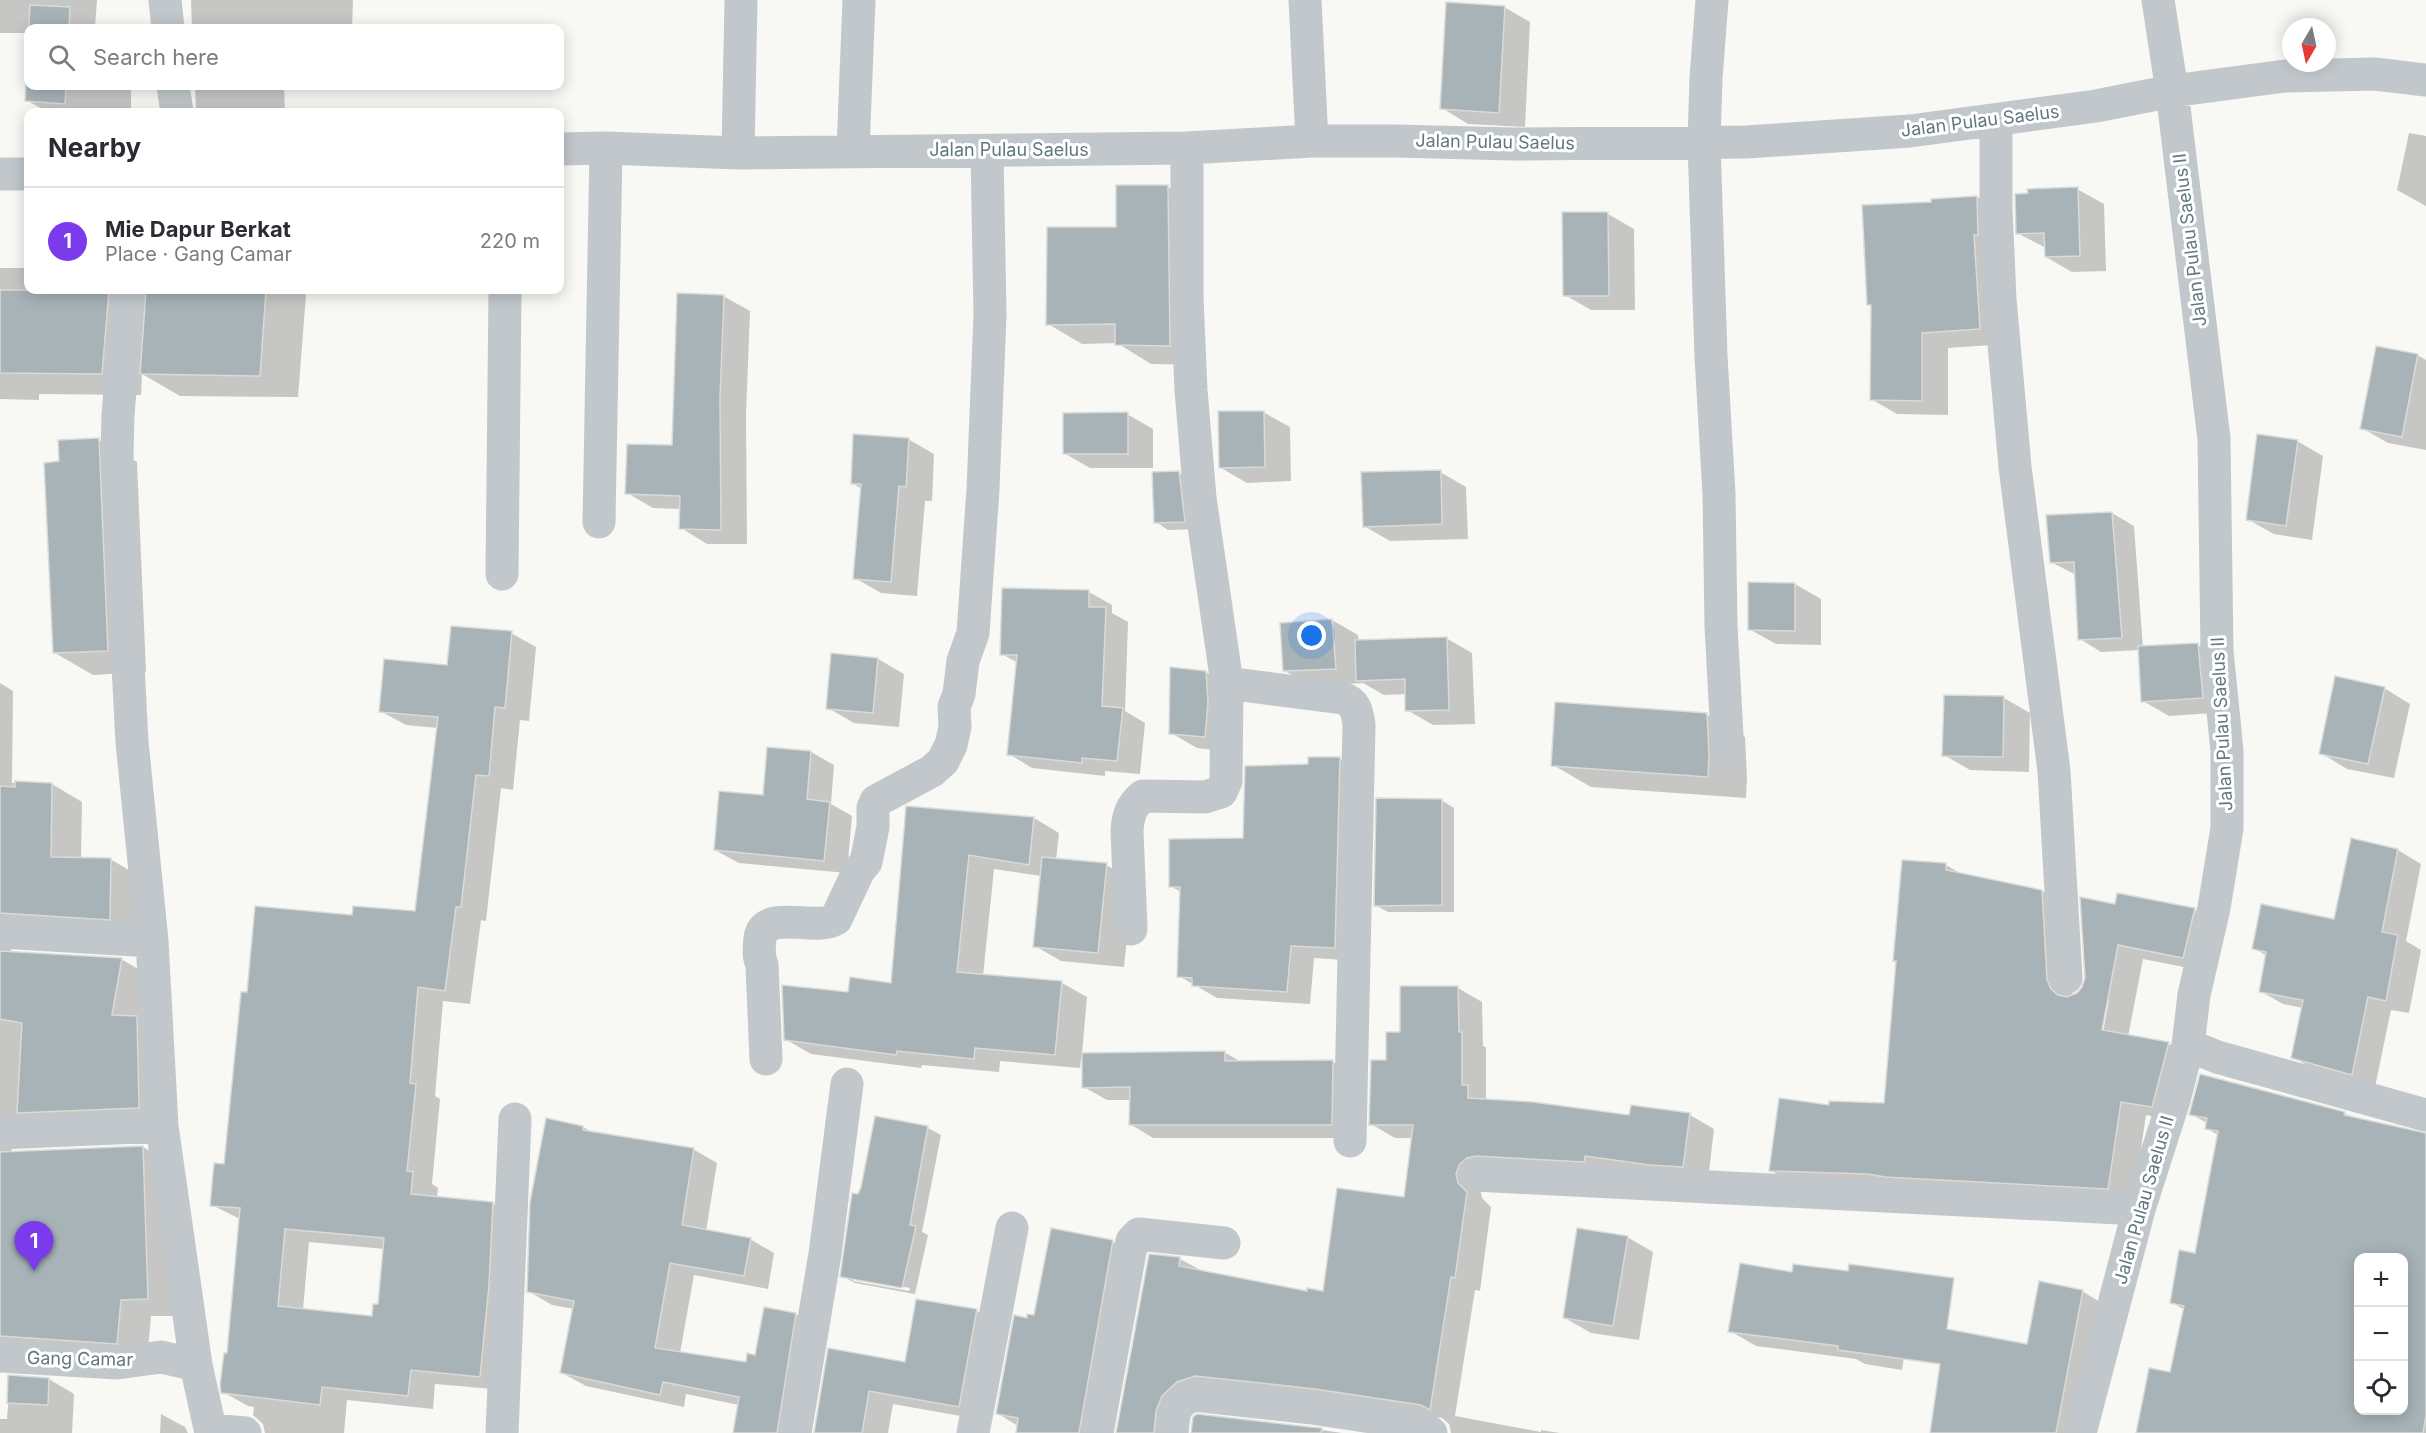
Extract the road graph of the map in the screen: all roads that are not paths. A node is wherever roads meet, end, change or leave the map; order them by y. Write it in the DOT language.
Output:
graph roads {
  1 [pos="165,0"];
  2 [pos="741,0"];
  3 [pos="859,0"];
  4 [pos="1305,0"];
  5 [pos="1712,0"];
  6 [pos="2158,0"];
  7 [pos="168,24"];
  8 [pos="2426,80"];
  9 [pos="174,90"];
  10 [pos="2172,91"];
  11 [pos="176,108"];
  12 [pos="1996,120"];
  13 [pos="1312,141"];
  14 [pos="1704,142"];
  15 [pos="606,148"];
  16 [pos="1187,148"];
  17 [pos="564,149"];
  18 [pos="853,150"];
  19 [pos="987,151"];
  20 [pos="738,153"];
  21 [pos="0,174"];
  22 [pos="24,174"];
  23 [pos="128,294"];
  24 [pos="505,294"];
  25 [pos="599,522"];
  26 [pos="502,574"];
  27 [pos="1227,682"];
  28 [pos="1728,754"];
  29 [pos="1131,929"];
  30 [pos="0,932"];
  31 [pos="152,941"];
  32 [pos="2066,978"];
  33 [pos="2188,1045"];
  34 [pos="766,1059"];
  35 [pos="847,1084"];
  36 [pos="2426,1114"];
  37 [pos="515,1119"];
  38 [pos="162,1126"];
  39 [pos="0,1133"];
  40 [pos="1350,1141"];
  41 [pos="1475,1175"];
  42 [pos="2139,1209"];
  43 [pos="1012,1228"];
  44 [pos="1224,1243"];
  45 [pos="0,1356"];
  46 [pos="196,1365"];
  47 [pos="211,1432"];
  48 [pos="245,1433"];
  49 [pos="502,1433"];
  50 [pos="795,1433"];
  51 [pos="973,1433"];
  52 [pos="1097,1433"];
  53 [pos="1172,1433"];
  54 [pos="1431,1433"];
  55 [pos="2080,1433"];
  1 -- 7 [label="street"];
  2 -- 20 [label="street"];
  3 -- 18 [label="street"];
  4 -- 13 [label="street"];
  5 -- 14 [label="street"];
  6 -- 10 [label="street, Jalan Pulau Saelus II"];
  8 -- 10 [label="street, Jalan Pulau Saelus"];
  9 -- 11 [label="street"];
  10 -- 12 [label="street, Jalan Pulau Saelus"];
  10 -- 33 [label="street, Jalan Pulau Saelus II"];
  12 -- 14 [label="street, Jalan Pulau Saelus"];
  12 -- 32 [label="street"];
  13 -- 14 [label="street, Jalan Pulau Saelus"];
  13 -- 16 [label="street, Jalan Pulau Saelus"];
  14 -- 28 [label="street"];
  15 -- 17 [label="street, Jalan Pulau Saelus"];
  15 -- 20 [label="street, Jalan Pulau Saelus"];
  15 -- 25 [label="street"];
  16 -- 19 [label="street, Jalan Pulau Saelus"];
  16 -- 27 [label="street"];
  18 -- 19 [label="street, Jalan Pulau Saelus"];
  18 -- 20 [label="street, Jalan Pulau Saelus"];
  19 -- 34 [label="street"];
  21 -- 22 [label="street"];
  23 -- 31 [label="street"];
  24 -- 26 [label="street"];
  27 -- 29 [label="street"];
  27 -- 40 [label="street"];
  30 -- 31 [label="street"];
  31 -- 38 [label="street"];
  33 -- 36 [label="street"];
  33 -- 42 [label="street, Jalan Pulau Saelus II"];
  35 -- 50 [label="street"];
  37 -- 49 [label="street"];
  38 -- 39 [label="street"];
  38 -- 46 [label="street"];
  41 -- 42 [label="street"];
  42 -- 55 [label="street, Jalan Pulau Saelus II"];
  43 -- 51 [label="street"];
  44 -- 52 [label="street"];
  45 -- 46 [label="street, Gang Camar"];
  46 -- 47 [label="street"];
  47 -- 48 [label="street"];
  53 -- 54 [label="street"];
}
